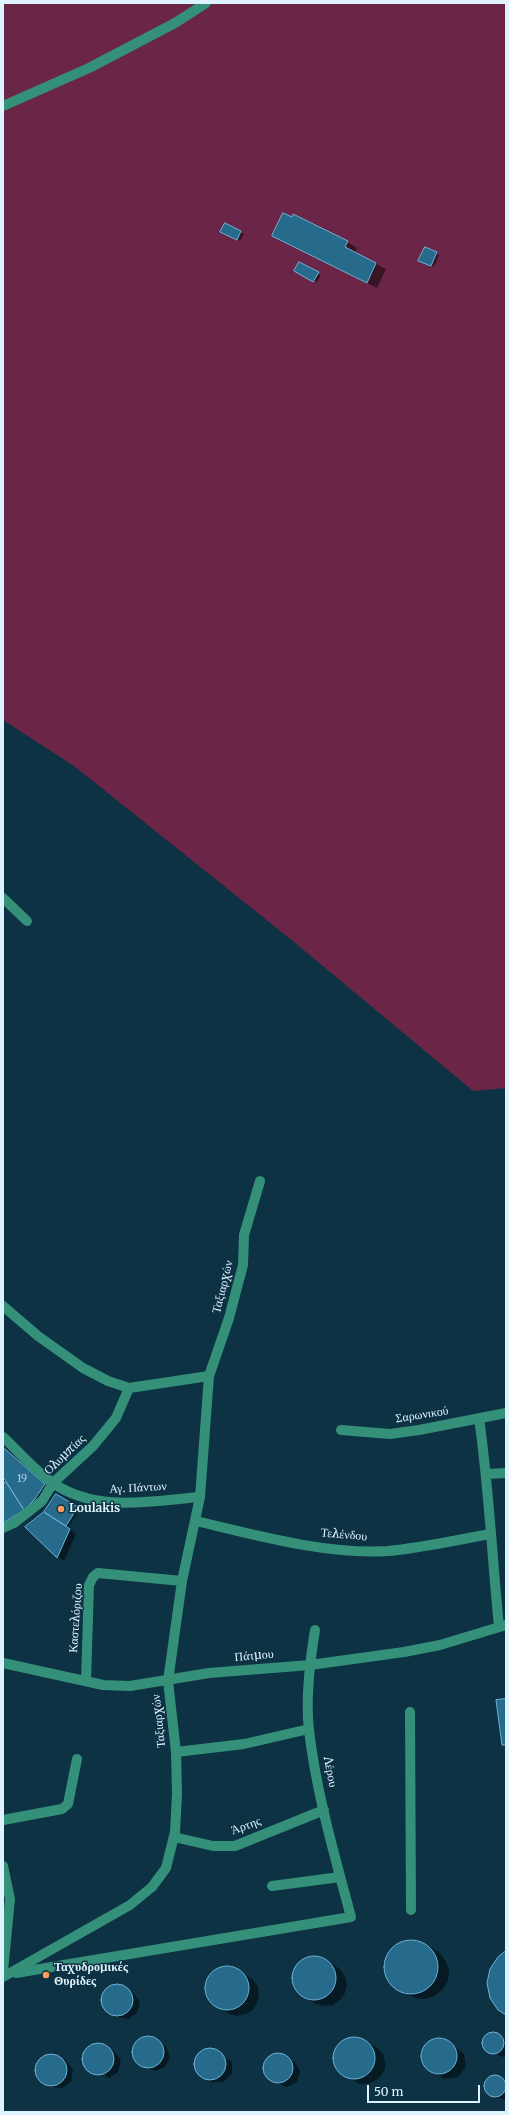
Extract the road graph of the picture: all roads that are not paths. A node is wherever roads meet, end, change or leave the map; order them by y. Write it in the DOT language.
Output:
graph roads {
  1 [pos="206,3"];
  2 [pos="3,106"];
  3 [pos="3,898"];
  4 [pos="27,921"];
  5 [pos="260,1181"];
  6 [pos="3,1306"];
  7 [pos="210,1376"];
  8 [pos="129,1388"];
  9 [pos="506,1413"];
  10 [pos="479,1418"];
  11 [pos="341,1430"];
  12 [pos="3,1437"];
  13 [pos="506,1473"];
  14 [pos="487,1474"];
  15 [pos="53,1483"];
  16 [pos="200,1497"];
  17 [pos="196,1521"];
  18 [pos="3,1528"];
  19 [pos="490,1534"];
  20 [pos="182,1581"];
  21 [pos="503,1626"];
  22 [pos="315,1630"];
  23 [pos="3,1663"];
  24 [pos="310,1665"];
  25 [pos="168,1680"];
  26 [pos="86,1681"];
  27 [pos="410,1712"];
  28 [pos="309,1729"];
  29 [pos="176,1752"];
  30 [pos="77,1759"];
  31 [pos="324,1810"];
  32 [pos="3,1820"];
  33 [pos="174,1837"];
  34 [pos="3,1866"];
  35 [pos="340,1877"];
  36 [pos="272,1886"];
  37 [pos="411,1910"];
  38 [pos="5,1974"];
  1 -- 2 [label="street"];
  3 -- 4 [label="street"];
  5 -- 7 [label="street, Ταξιαρχών"];
  6 -- 8 [label="street"];
  7 -- 8 [label="street"];
  7 -- 16 [label="street, Ταξιαρχών"];
  8 -- 15 [label="street, Ολυμπίας"];
  9 -- 10 [label="street, Σαρωνικού"];
  10 -- 11 [label="street, Σαρωνικού"];
  10 -- 14 [label="street"];
  12 -- 15 [label="street, Αγ. Πάντων"];
  13 -- 14 [label="street"];
  14 -- 19 [label="street"];
  15 -- 16 [label="street, Αγ. Πάντων"];
  15 -- 18 [label="street, Ολυμπίας"];
  16 -- 17 [label="street, Ταξιαρχών"];
  17 -- 19 [label="street, Τελένδου"];
  17 -- 20 [label="street, Ταξιαρχών"];
  19 -- 21 [label="street"];
  20 -- 25 [label="street, Ταξιαρχών"];
  20 -- 26 [label="street, Καστελόριζου"];
  21 -- 24 [label="street, Πάτμου"];
  22 -- 24 [label="street, Λέρου"];
  23 -- 26 [label="street, Πάτμου"];
  24 -- 25 [label="street, Πάτμου"];
  24 -- 28 [label="street, Λέρου"];
  25 -- 26 [label="street, Πάτμου"];
  25 -- 29 [label="street, Ταξιαρχών"];
  27 -- 37 [label="street"];
  28 -- 29 [label="street"];
  28 -- 31 [label="street, Λέρου"];
  29 -- 33 [label="street, Ταξιαρχών"];
  30 -- 32 [label="street"];
  31 -- 33 [label="street, Άρτης"];
  31 -- 35 [label="street, Λέρου"];
  33 -- 38 [label="street, Ταξιαρχών"];
  34 -- 38 [label="street"];
  35 -- 36 [label="street"];
  35 -- 38 [label="street, Λέρου"];
}
